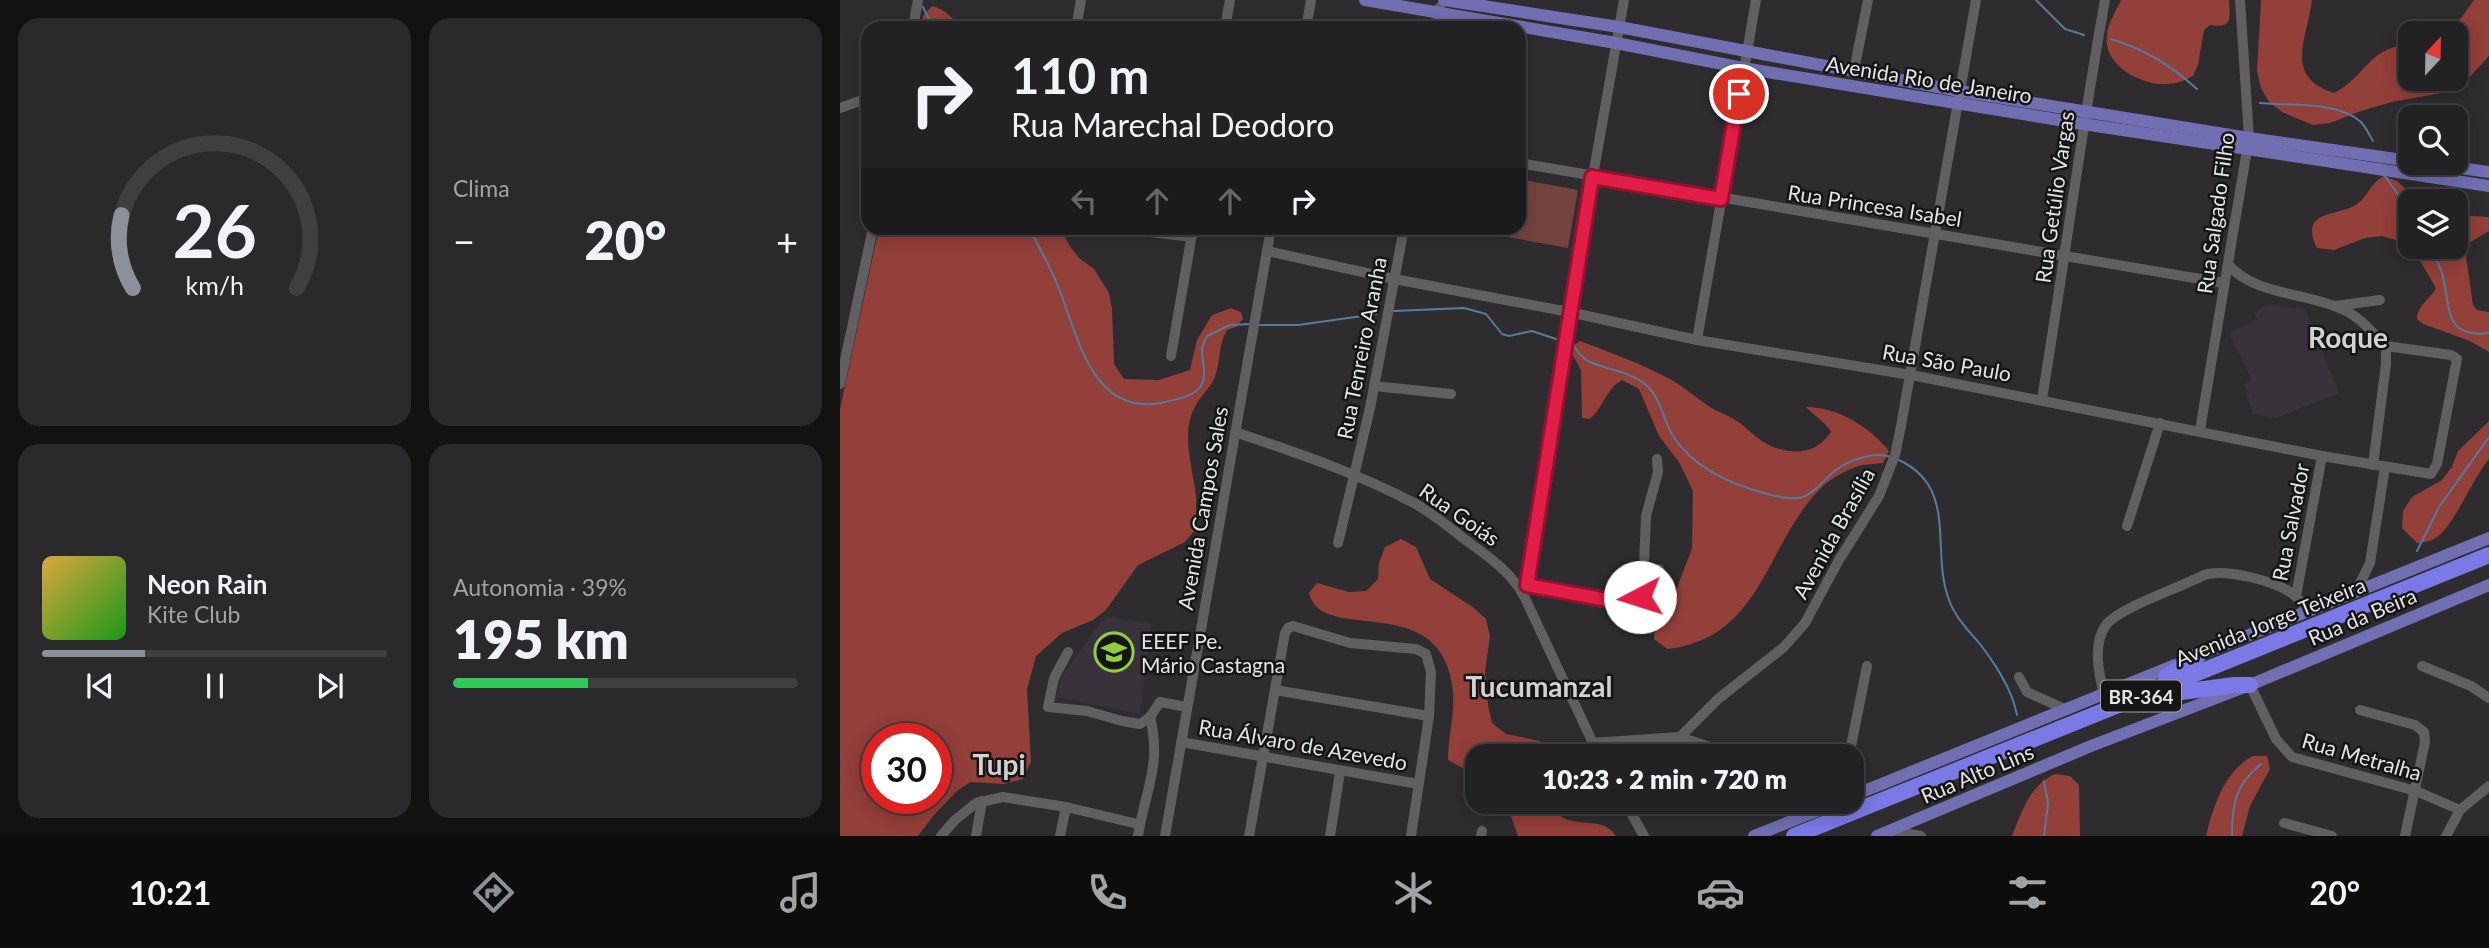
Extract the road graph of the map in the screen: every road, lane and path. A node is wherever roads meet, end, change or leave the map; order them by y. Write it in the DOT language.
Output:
graph roads {
  1 [pos="1081,0"];
  2 [pos="1230,0"];
  3 [pos="1311,0"];
  4 [pos="1365,0"];
  5 [pos="1442,0"];
  6 [pos="1624,0"];
  7 [pos="1755,0"];
  8 [pos="1868,0"];
  9 [pos="1976,0"];
  10 [pos="2105,0"];
  11 [pos="2240,0"];
  12 [pos="918,2"];
  13 [pos="1438,14"];
  14 [pos="914,21"];
  15 [pos="1077,21"];
  16 [pos="1226,21"];
  17 [pos="1307,21"];
  18 [pos="1437,21"];
  19 [pos="1481,21"];
  20 [pos="1619,27"];
  21 [pos="1526,28"];
  22 [pos="1616,43"];
  23 [pos="1745,52"];
  24 [pos="1743,68"];
  25 [pos="1854,71"];
  26 [pos="1958,97"];
  27 [pos="861,100"];
  28 [pos="840,108"];
  29 [pos="2084,118"];
  30 [pos="2248,144"];
  31 [pos="2398,160"];
  32 [pos="1526,164"];
  33 [pos="2468,169"];
  34 [pos="2489,172"];
  35 [pos="1592,177"];
  36 [pos="2489,186"];
  37 [pos="1721,199"];
  38 [pos="872,235"];
  39 [pos="1192,235"];
  40 [pos="1270,235"];
  41 [pos="1403,235"];
  42 [pos="1936,235"];
  43 [pos="1267,251"];
  44 [pos="2065,256"];
  45 [pos="2228,264"];
  46 [pos="1394,279"];
  47 [pos="2224,283"];
  48 [pos="2380,300"];
  49 [pos="2335,306"];
  50 [pos="1569,312"];
  51 [pos="1698,340"];
  52 [pos="2386,346"];
  53 [pos="1171,356"];
  54 [pos="1911,375"];
  55 [pos="840,384"];
  56 [pos="1374,386"];
  57 [pos="1451,394"];
  58 [pos="2042,399"];
  59 [pos="2160,423"];
  60 [pos="2200,430"];
  61 [pos="1235,432"];
  62 [pos="2322,456"];
  63 [pos="1657,459"];
  64 [pos="2373,465"];
  65 [pos="2385,467"];
  66 [pos="1355,476"];
  67 [pos="2127,526"];
  68 [pos="2489,538"];
  69 [pos="1338,543"];
  70 [pos="2489,555"];
  71 [pos="2489,566"];
  72 [pos="1659,569"];
  73 [pos="1522,585"];
  74 [pos="2489,585"];
  75 [pos="1643,588"];
  76 [pos="2356,593"];
  77 [pos="2296,596"];
  78 [pos="2308,611"];
  79 [pos="1068,652"];
  80 [pos="2199,655"];
  81 [pos="1867,666"];
  82 [pos="2423,666"];
  83 [pos="2019,677"];
  84 [pos="2250,685"];
  85 [pos="1275,690"];
  86 [pos="2174,693"];
  87 [pos="2489,698"];
  88 [pos="2104,703"];
  89 [pos="1187,706"];
  90 [pos="2067,710"];
  91 [pos="2360,710"];
  92 [pos="1429,716"];
  93 [pos="1150,717"];
  94 [pos="1680,737"];
  95 [pos="1181,742"];
  96 [pos="1591,743"];
  97 [pos="1701,744"];
  98 [pos="1851,744"];
  99 [pos="2091,746"];
  100 [pos="1262,757"];
  101 [pos="1340,772"];
  102 [pos="1418,785"];
  103 [pos="2489,786"];
  104 [pos="1864,791"];
  105 [pos="2416,791"];
  106 [pos="982,801"];
  107 [pos="1066,807"];
  108 [pos="2459,810"];
  109 [pos="1632,814"];
  110 [pos="1809,814"];
  111 [pos="2284,823"];
  112 [pos="1138,830"];
  113 [pos="1884,833"];
  114 [pos="941,836"];
  115 [pos="976,836"];
  116 [pos="1060,836"];
  117 [pos="1165,836"];
  118 [pos="1249,836"];
  119 [pos="1330,836"];
  120 [pos="1411,836"];
  121 [pos="1644,836"];
  122 [pos="1754,836"];
  123 [pos="1794,836"];
  124 [pos="1821,836"];
  125 [pos="1921,836"];
  126 [pos="2332,836"];
  127 [pos="2405,836"];
  128 [pos="2446,836"];
  1 -- 15 [label="street"];
  2 -- 16 [label="street"];
  3 -- 17 [label="street"];
  4 -- 13 [label="main road, Avenida Rio de Janeiro"];
  5 -- 13 [label="street"];
  5 -- 20 [label="main road, Avenida Rio de Janeiro"];
  6 -- 20 [label="street"];
  7 -- 23 [label="street"];
  8 -- 25 [label="street"];
  9 -- 26 [label="street, Avenida Brasília"];
  10 -- 29 [label="street, Rua Getúlio Vargas"];
  11 -- 30 [label="street, Rua Salgado Filho"];
  12 -- 14 [label="street"];
  13 -- 18 [label="street"];
  13 -- 19 [label="main road, Avenida Rio de Janeiro"];
  20 -- 22 [label="street"];
  20 -- 23 [label="main road, Avenida Rio de Janeiro"];
  21 -- 22 [label="main road, Avenida Rio de Janeiro"];
  22 -- 24 [label="main road, Avenida Rio de Janeiro"];
  22 -- 35 [label="street"];
  23 -- 24 [label="street"];
  23 -- 25 [label="main road, Avenida Rio de Janeiro"];
  24 -- 26 [label="main road, Avenida Rio de Janeiro"];
  24 -- 37 [label="street"];
  25 -- 26 [label="main road, Avenida Rio de Janeiro"];
  26 -- 29 [label="main road, Avenida Rio de Janeiro"];
  26 -- 42 [label="street, Avenida Brasília"];
  27 -- 28 [label="street"];
  29 -- 30 [label="main road, Avenida Rio de Janeiro"];
  29 -- 44 [label="street, Rua Getúlio Vargas"];
  30 -- 31 [label="main road, Avenida Rio de Janeiro"];
  30 -- 36 [label="main road, Avenida Rio de Janeiro"];
  30 -- 45 [label="street, Rua Salgado Filho"];
  32 -- 35 [label="street, Rua Princesa Isabel"];
  33 -- 34 [label="main road"];
  35 -- 37 [label="street, Rua Princesa Isabel"];
  35 -- 50 [label="street"];
  37 -- 42 [label="street, Rua Princesa Isabel"];
  37 -- 51 [label="street"];
  38 -- 55 [label="street"];
  39 -- 53 [label="street"];
  40 -- 43 [label="street, Avenida Campos Sales"];
  41 -- 46 [label="street, Rua Tenreiro Aranha"];
  42 -- 44 [label="street, Rua Princesa Isabel"];
  42 -- 54 [label="street, Avenida Brasília"];
  43 -- 46 [label="street, Rua São Paulo"];
  43 -- 61 [label="street, Avenida Campos Sales"];
  44 -- 47 [label="street, Rua Princesa Isabel"];
  44 -- 58 [label="street, Rua Getúlio Vargas"];
  45 -- 47 [label="street, Rua Salgado Filho"];
  45 -- 49 [label="street"];
  46 -- 50 [label="street, Rua São Paulo"];
  46 -- 56 [label="street, Rua Tenreiro Aranha"];
  47 -- 60 [label="street, Rua Salgado Filho"];
  48 -- 49 [label="street"];
  49 -- 52 [label="street"];
  50 -- 51 [label="street, Rua São Paulo"];
  50 -- 73 [label="street"];
  51 -- 54 [label="street, Rua São Paulo"];
  52 -- 64 [label="street"];
  52 -- 65 [label="street, Rua São Paulo"];
  54 -- 58 [label="street, Rua São Paulo"];
  54 -- 94 [label="street, Avenida Brasília"];
  56 -- 57 [label="street"];
  56 -- 66 [label="street, Rua Tenreiro Aranha"];
  58 -- 59 [label="street, Rua São Paulo"];
  59 -- 60 [label="street, Rua São Paulo"];
  59 -- 67 [label="street"];
  60 -- 62 [label="street, Rua São Paulo"];
  61 -- 66 [label="street, Rua Goiás"];
  61 -- 89 [label="street, Avenida Campos Sales"];
  62 -- 64 [label="street, Rua São Paulo"];
  62 -- 77 [label="street, Rua Salvador"];
  63 -- 75 [label="street"];
  64 -- 65 [label="street, Rua São Paulo"];
  65 -- 76 [label="street"];
  66 -- 69 [label="street, Rua Tenreiro Aranha"];
  66 -- 73 [label="street, Rua Goiás"];
  68 -- 76 [label="main road, Rua da Beira"];
  70 -- 88 [label="highway, Avenida Jorge Teixeira / BR-364"];
  71 -- 86 [label="highway, Avenida Jorge Teixeira / BR-364"];
  72 -- 75 [label="street"];
  73 -- 75 [label="street"];
  73 -- 96 [label="street, Rua Goiás"];
  74 -- 84 [label="main road, Rua da Beira"];
  76 -- 78 [label="main road, Rua da Beira"];
  77 -- 78 [label="street"];
  77 -- 88 [label="street"];
  78 -- 80 [label="main road, Rua da Beira"];
  79 -- 93 [label="street"];
  80 -- 88 [label="highway"];
  81 -- 98 [label="street"];
  82 -- 87 [label="street"];
  83 -- 90 [label="street"];
  84 -- 86 [label="highway"];
  84 -- 99 [label="main road, Rua da Beira"];
  84 -- 105 [label="street, Rua Metralha"];
  85 -- 92 [label="street"];
  85 -- 92 [label="street"];
  85 -- 100 [label="street"];
  86 -- 124 [label="highway, Avenida Jorge Teixeira / BR-364"];
  88 -- 90 [label="main road"];
  88 -- 123 [label="highway, Avenida Jorge Teixeira / BR-364"];
  89 -- 93 [label="street"];
  89 -- 95 [label="street, Avenida Campos Sales"];
  90 -- 104 [label="main road"];
  91 -- 105 [label="street"];
  92 -- 102 [label="street"];
  93 -- 112 [label="street"];
  94 -- 96 [label="street"];
  94 -- 97 [label="street"];
  95 -- 100 [label="street, Rua Álvaro de Azevedo"];
  95 -- 117 [label="street, Avenida Campos Sales"];
  99 -- 113 [label="main road, Rua Alto Lins"];
  100 -- 101 [label="street, Rua Álvaro de Azevedo"];
  100 -- 118 [label="street"];
  101 -- 102 [label="street, Rua Álvaro de Azevedo"];
  101 -- 119 [label="street"];
  102 -- 120 [label="street"];
  103 -- 108 [label="street"];
  105 -- 108 [label="street, Rua Metralha"];
  105 -- 127 [label="street"];
  106 -- 107 [label="street"];
  106 -- 114 [label="street"];
  106 -- 115 [label="street"];
  107 -- 112 [label="street"];
  107 -- 116 [label="street"];
  108 -- 128 [label="street"];
  109 -- 121 [label="street"];
  110 -- 122 [label="main road"];
  111 -- 126 [label="street"];
  113 -- 125 [label="street"];
}
